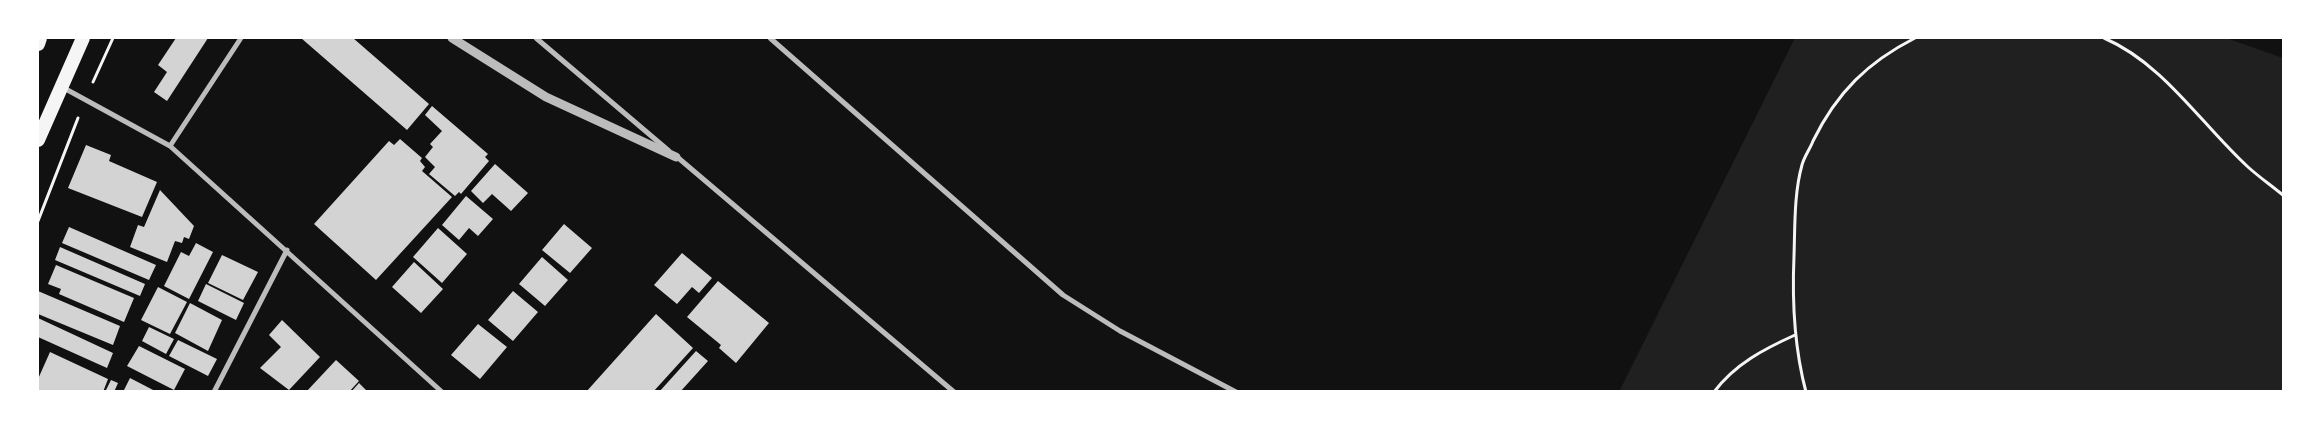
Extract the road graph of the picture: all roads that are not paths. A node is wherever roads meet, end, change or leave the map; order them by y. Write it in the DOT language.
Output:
graph roads {
  1 [pos="40,38"];
  2 [pos="83,38"];
  3 [pos="241,38"];
  4 [pos="452,38"];
  5 [pos="536,38"];
  6 [pos="770,38"];
  7 [pos="38,44"];
  8 [pos="60,87"];
  9 [pos="38,140"];
  10 [pos="170,146"];
  11 [pos="676,157"];
  12 [pos="286,250"];
  13 [pos="214,392"];
  14 [pos="442,392"];
  15 [pos="954,392"];
  16 [pos="1236,392"];
  1 -- 7 [label="highway"];
  2 -- 8 [label="highway"];
  3 -- 10 [label="street"];
  4 -- 11 [label="street"];
  5 -- 11 [label="street"];
  6 -- 16 [label="street"];
  8 -- 9 [label="highway"];
  8 -- 10 [label="street"];
  10 -- 12 [label="street"];
  11 -- 15 [label="street"];
  12 -- 13 [label="street"];
  12 -- 14 [label="street"];
}
